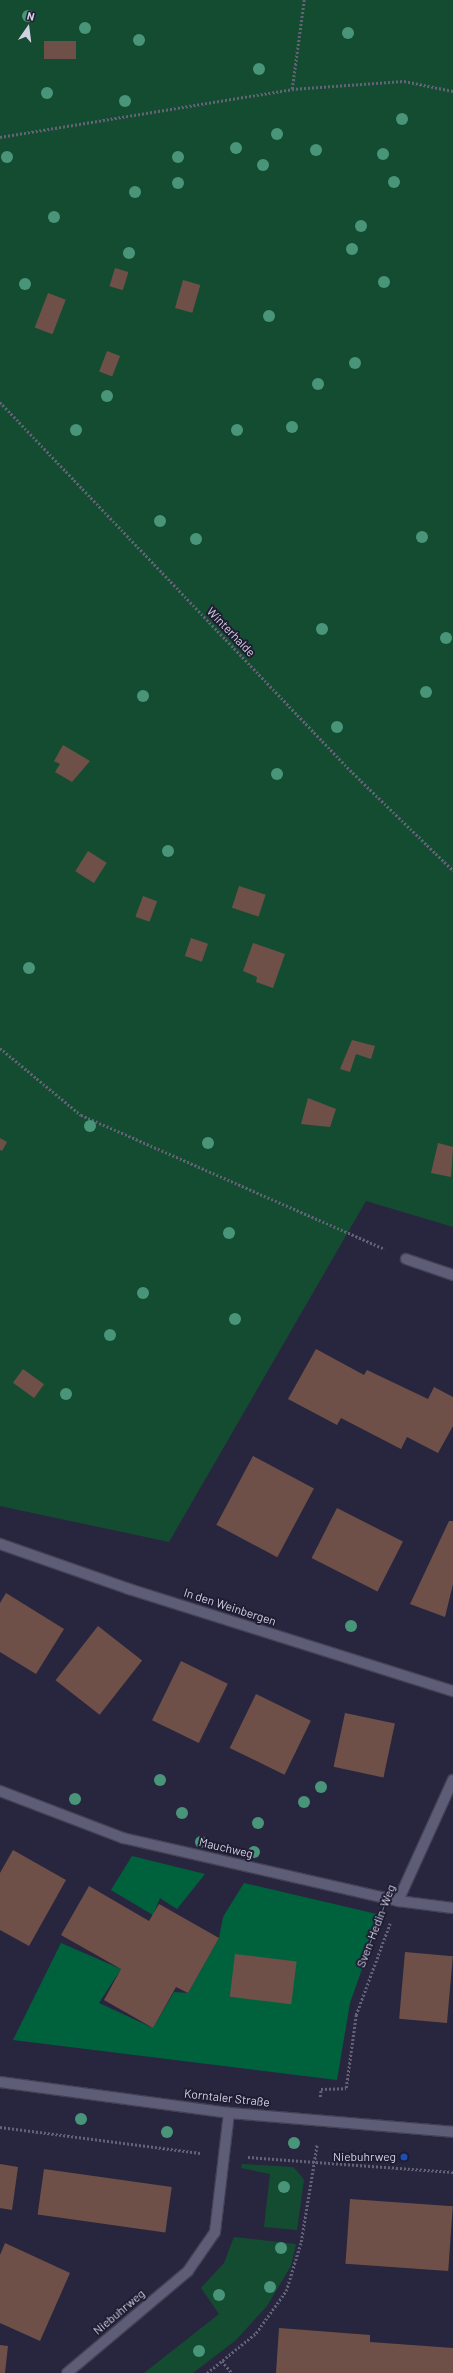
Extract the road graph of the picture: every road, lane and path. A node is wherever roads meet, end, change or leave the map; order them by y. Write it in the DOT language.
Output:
graph roads {
  1 [pos="304,0"];
  2 [pos="292,89"];
  3 [pos="453,91"];
  4 [pos="0,137"];
  5 [pos="0,402"];
  6 [pos="453,870"];
  7 [pos="0,1048"];
  8 [pos="406,1259"];
  9 [pos="453,1275"];
  10 [pos="0,1544"];
  11 [pos="453,1691"];
  12 [pos="453,1780"];
  13 [pos="0,1791"];
  14 [pos="398,1901"];
  15 [pos="453,1908"];
  16 [pos="0,2082"];
  17 [pos="346,2088"];
  18 [pos="229,2113"];
  19 [pos="453,2132"];
  20 [pos="315,2163"];
  21 [pos="222,2361"];
  22 [pos="67,2373"];
  23 [pos="207,2373"];
  24 [pos="232,2373"];
  1 -- 2 [label="path"];
  2 -- 3 [label="path"];
  2 -- 4 [label="path"];
  5 -- 6 [label="path, Winterhalde"];
  7 -- 8 [label="path"];
  8 -- 9 [label="street"];
  10 -- 11 [label="street, In den Weinbergen"];
  12 -- 14 [label="street, Sven-Hedin-Weg"];
  13 -- 14 [label="street, Mauchweg"];
  14 -- 15 [label="street, Mauchweg"];
  14 -- 17 [label="path, Sven-Hedin-Weg"];
  16 -- 18 [label="street, Korntaler Straße"];
  18 -- 19 [label="street, Korntaler Straße"];
  18 -- 22 [label="street, Niebuhrweg"];
  20 -- 21 [label="path"];
  21 -- 23 [label="path"];
  21 -- 24 [label="path"];
}
